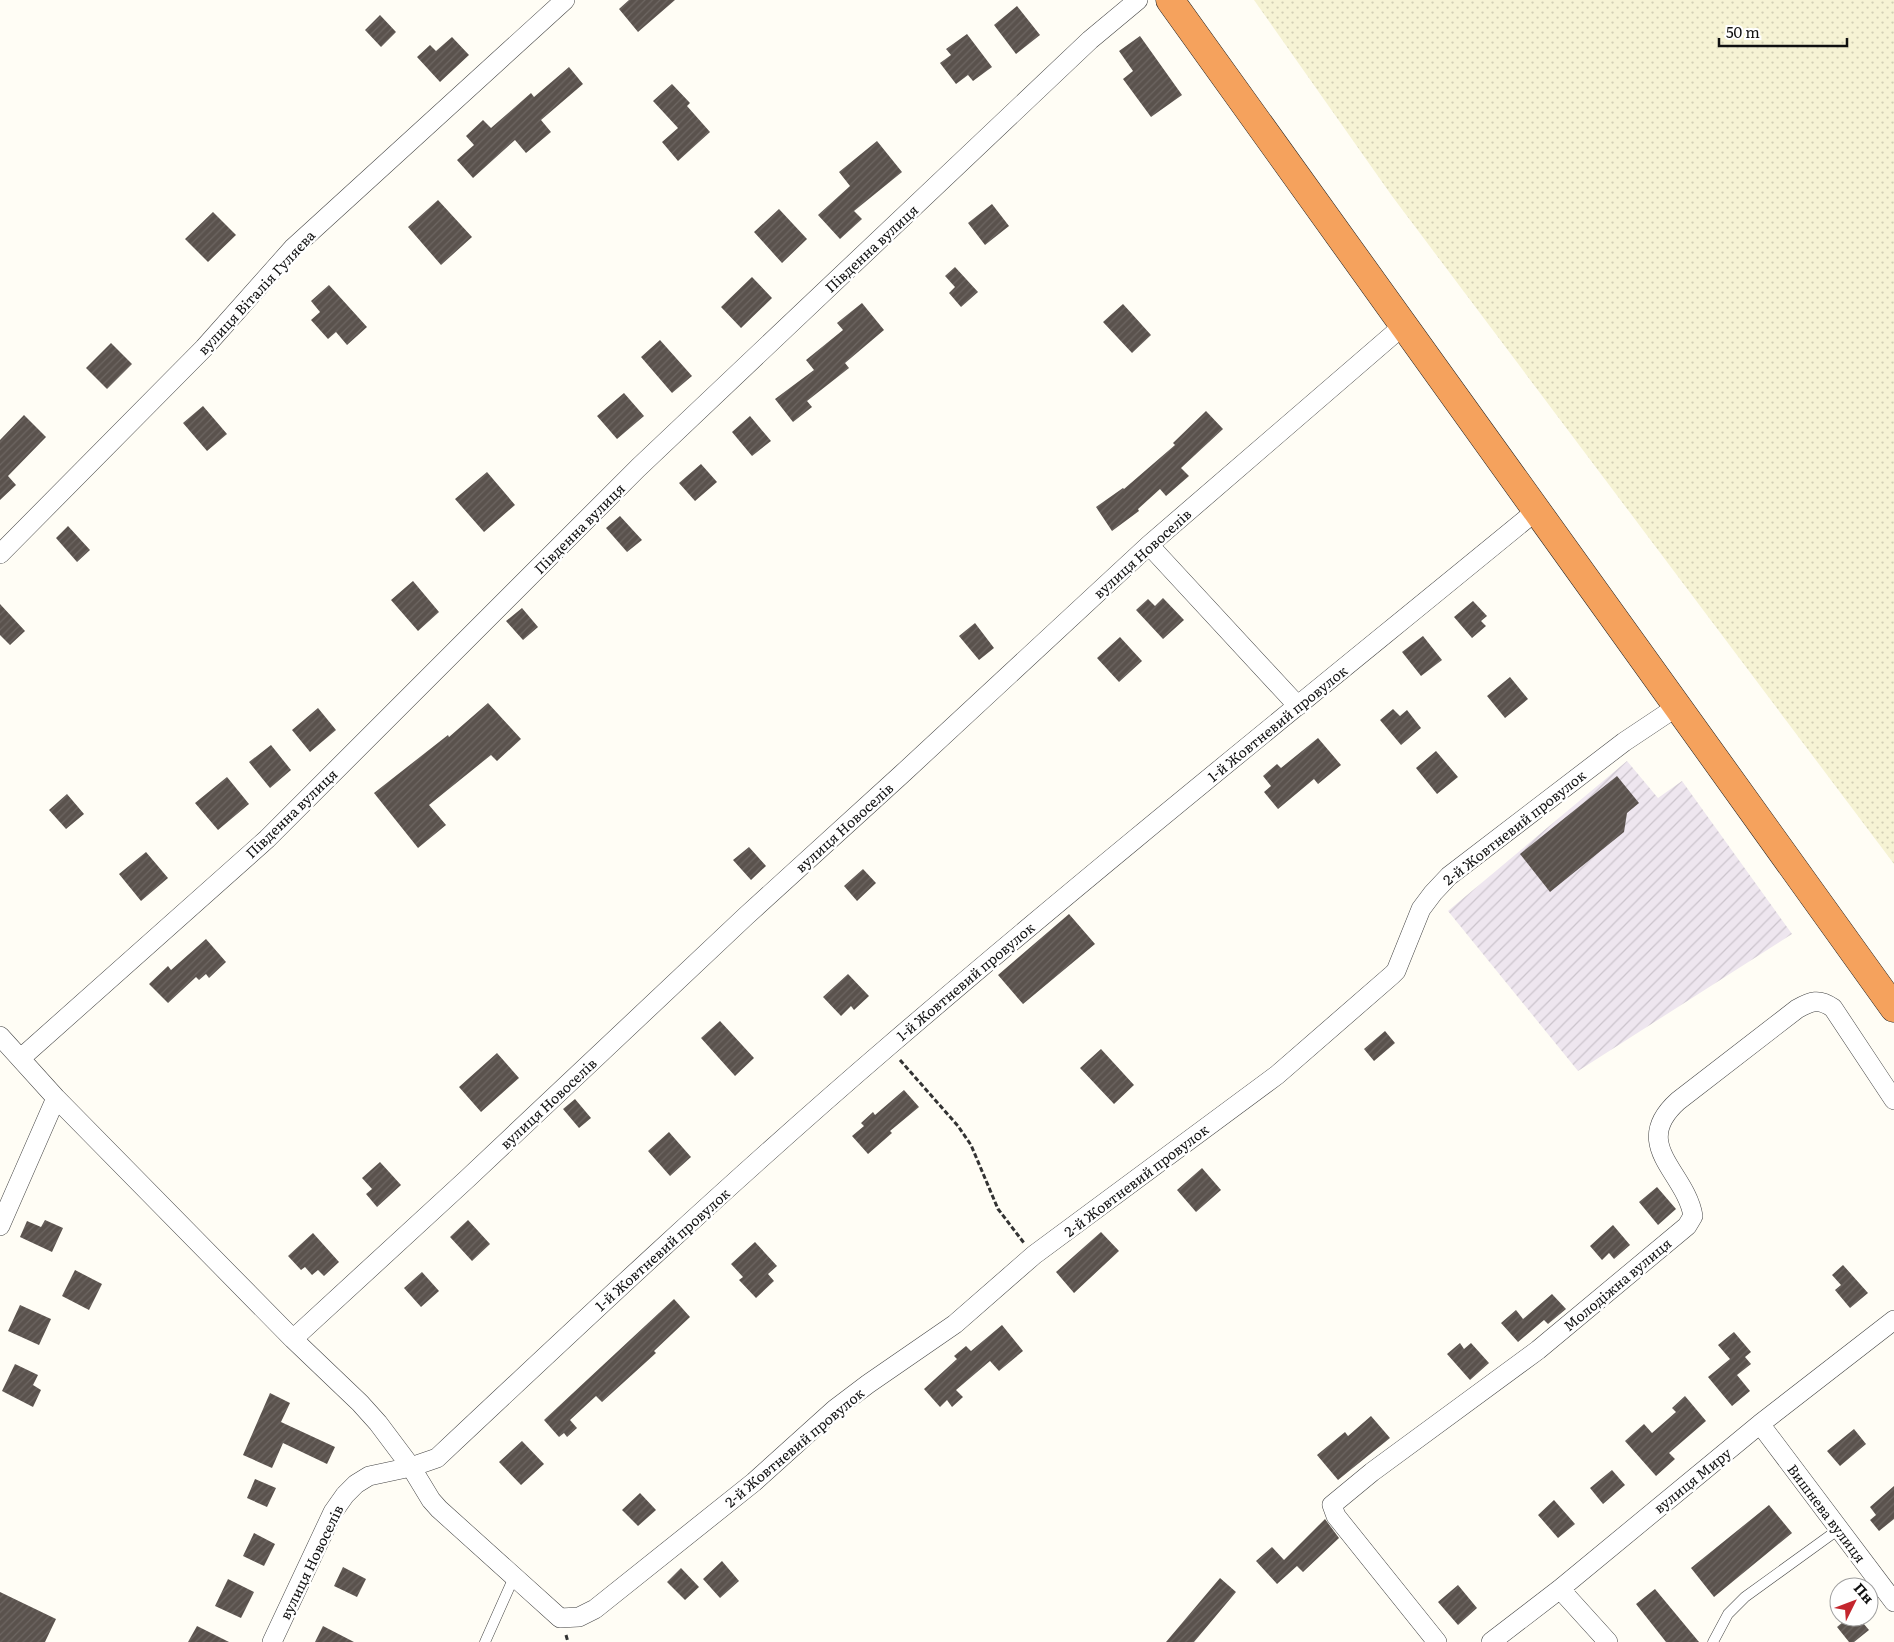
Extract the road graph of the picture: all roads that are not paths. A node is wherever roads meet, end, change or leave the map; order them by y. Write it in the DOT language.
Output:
graph roads {
  1 [pos="565,0"];
  2 [pos="1138,0"];
  3 [pos="1170,0"];
  4 [pos="1404,326"];
  5 [pos="1536,511"];
  6 [pos="1149,545"];
  7 [pos="0,554"];
  8 [pos="1298,706"];
  9 [pos="1678,706"];
  10 [pos="1894,1008"];
  11 [pos="0,1036"];
  12 [pos="21,1058"];
  13 [pos="56,1098"];
  14 [pos="1894,1100"];
  15 [pos="0,1226"];
  16 [pos="1894,1320"];
  17 [pos="293,1339"];
  18 [pos="1760,1424"];
  19 [pos="411,1467"];
  20 [pos="1839,1529"];
  21 [pos="514,1577"];
  22 [pos="1560,1588"];
  23 [pos="1894,1602"];
  24 [pos="272,1642"];
  25 [pos="485,1642"];
  26 [pos="1437,1642"];
  27 [pos="1492,1642"];
  28 [pos="1608,1642"];
  29 [pos="1713,1642"];
  1 -- 7 [label="street, вулиця Віталія Гуляєва"];
  2 -- 12 [label="street, Південна вулиця"];
  3 -- 4 [label="highway"];
  4 -- 5 [label="highway"];
  4 -- 6 [label="street, вулиця Новоселів"];
  5 -- 8 [label="street, 1-й Жовтневий провулок"];
  5 -- 9 [label="highway"];
  6 -- 8 [label="street"];
  6 -- 17 [label="street, вулиця Новоселів"];
  8 -- 19 [label="street, 1-й Жовтневий провулок"];
  9 -- 10 [label="highway"];
  9 -- 21 [label="street, 2-й Жовтневий провулок"];
  11 -- 12 [label="street"];
  12 -- 13 [label="street"];
  13 -- 15 [label="street"];
  13 -- 17 [label="street"];
  14 -- 26 [label="street, Молодіжна вулиця"];
  16 -- 18 [label="street, вулиця Миру"];
  17 -- 19 [label="street"];
  18 -- 20 [label="street, Вишнева вулиця"];
  18 -- 22 [label="street, вулиця Миру"];
  19 -- 21 [label="street"];
  19 -- 24 [label="street, вулиця Новоселів"];
  20 -- 23 [label="street, Вишнева вулиця"];
  20 -- 29 [label="lane"];
  21 -- 25 [label="lane"];
  22 -- 27 [label="street, вулиця Миру"];
  22 -- 28 [label="street"];
}
